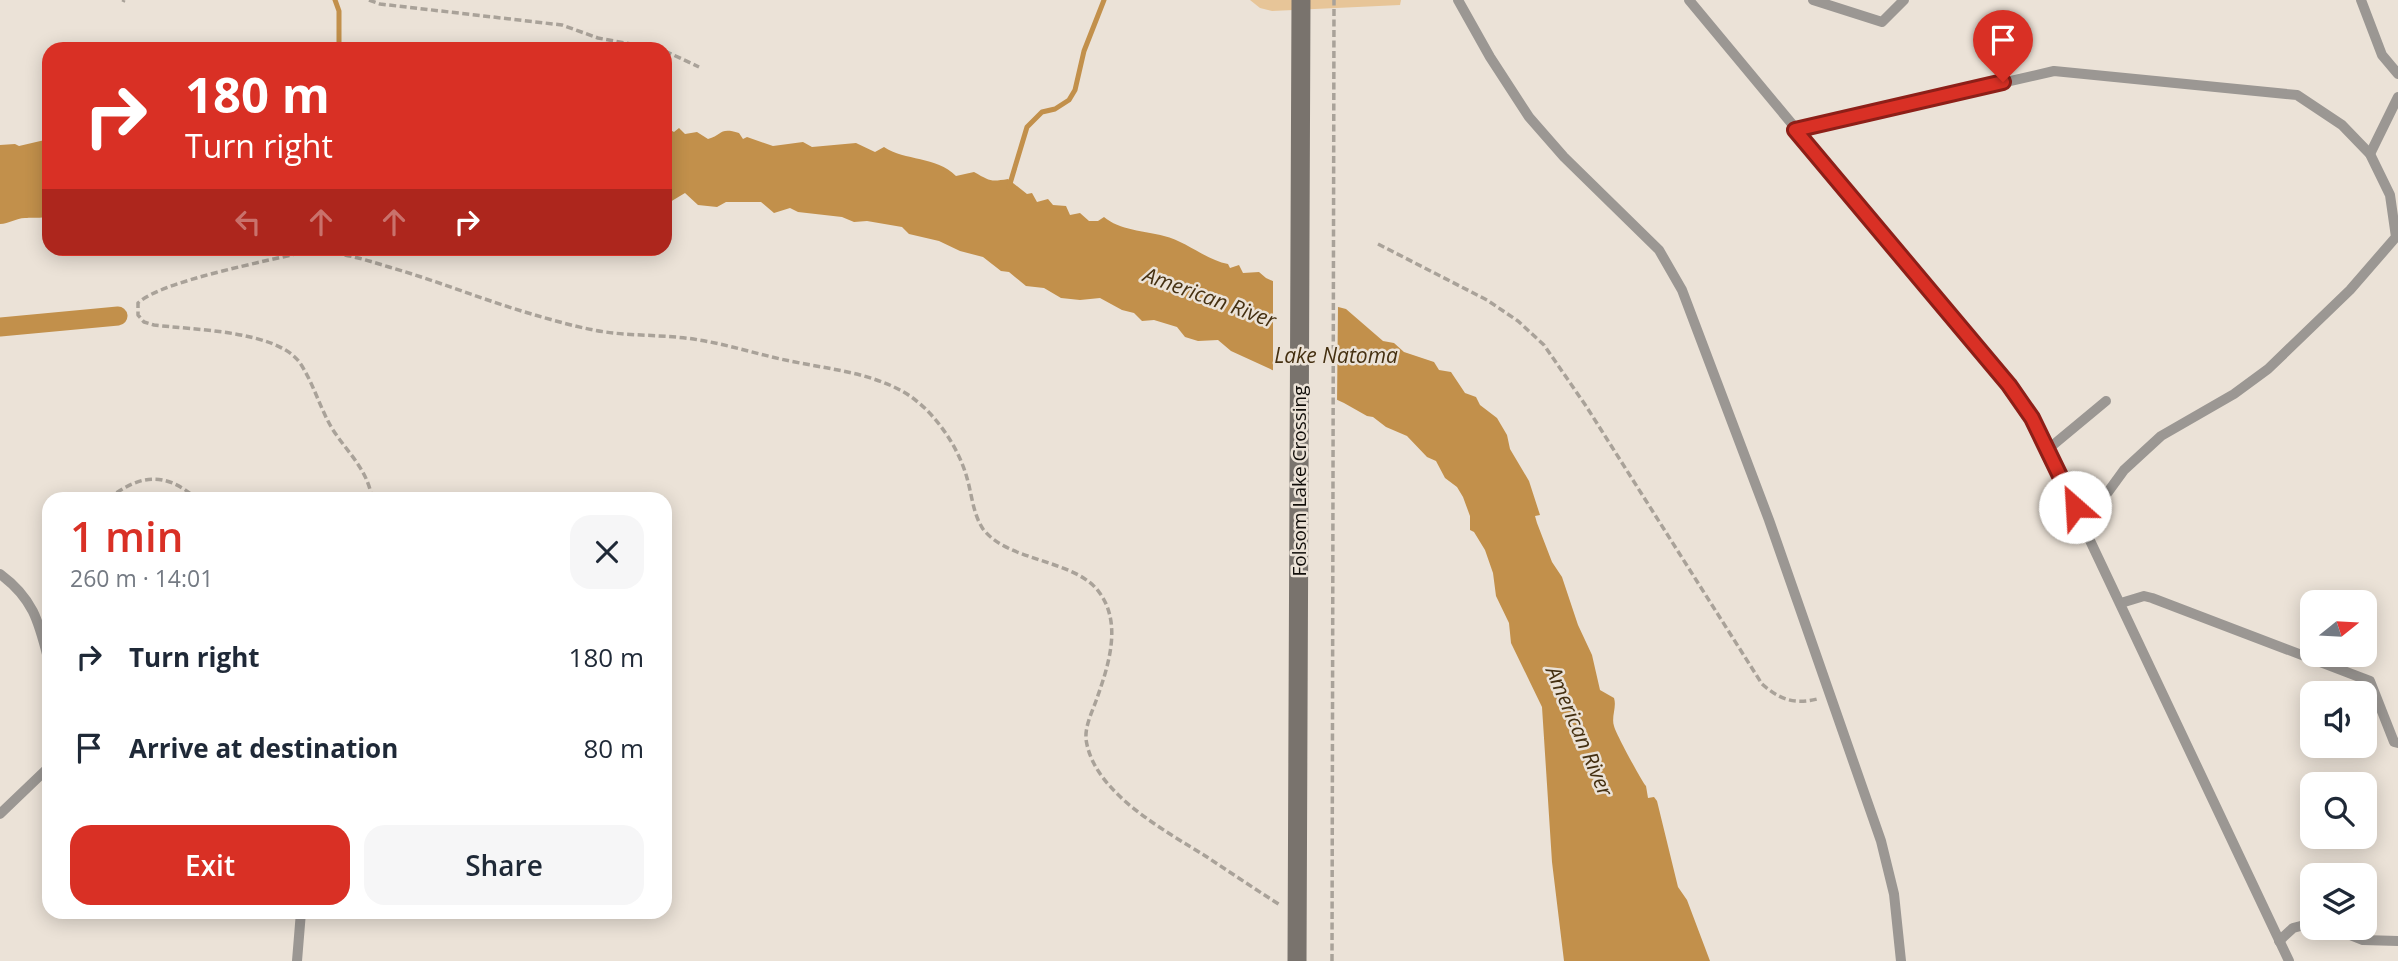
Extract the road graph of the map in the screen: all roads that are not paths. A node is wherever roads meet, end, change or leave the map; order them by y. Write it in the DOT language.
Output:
graph roads {
  1 [pos="1301,0"];
  2 [pos="1458,0"];
  3 [pos="1689,0"];
  4 [pos="1813,0"];
  5 [pos="1904,0"];
  6 [pos="2361,0"];
  7 [pos="2398,74"];
  8 [pos="2398,97"];
  9 [pos="1795,130"];
  10 [pos="2370,154"];
  11 [pos="2394,199"];
  12 [pos="2105,401"];
  13 [pos="2047,450"];
  14 [pos="2075,507"];
  15 [pos="0,574"];
  16 [pos="2121,603"];
  17 [pos="42,635"];
  18 [pos="2398,743"];
  19 [pos="42,771"];
  20 [pos="0,814"];
  21 [pos="300,919"];
  22 [pos="2300,926"];
  23 [pos="2377,940"];
  24 [pos="2398,940"];
  25 [pos="2279,941"];
  26 [pos="297,961"];
  27 [pos="1297,961"];
  28 [pos="1901,961"];
  29 [pos="2289,961"];
  1 -- 27 [label="main road, Folsom Lake Crossing"];
  2 -- 28 [label="lane"];
  3 -- 9 [label="lane"];
  4 -- 5 [label="lane"];
  6 -- 7 [label="lane"];
  8 -- 10 [label="lane"];
  9 -- 10 [label="lane"];
  9 -- 13 [label="lane"];
  10 -- 11 [label="lane"];
  11 -- 14 [label="lane"];
  12 -- 13 [label="lane"];
  13 -- 14 [label="lane"];
  14 -- 16 [label="lane"];
  15 -- 17 [label="lane"];
  16 -- 18 [label="lane"];
  16 -- 25 [label="lane"];
  19 -- 20 [label="lane"];
  21 -- 26 [label="lane"];
  22 -- 25 [label="lane"];
  23 -- 24 [label="lane"];
  25 -- 29 [label="lane"];
}
